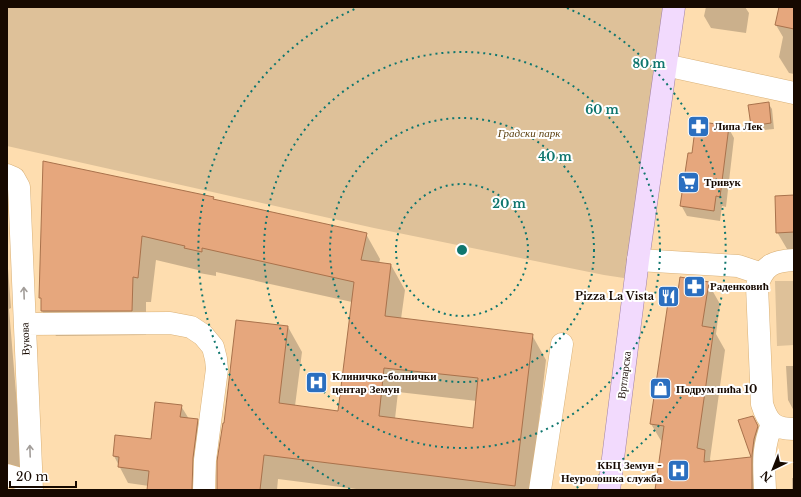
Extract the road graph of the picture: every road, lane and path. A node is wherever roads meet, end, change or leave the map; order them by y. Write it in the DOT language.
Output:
graph roads {
  1 [pos="674,7"];
  2 [pos="665,65"];
  3 [pos="794,93"];
  4 [pos="13,181"];
  5 [pos="638,260"];
  6 [pos="794,260"];
  7 [pos="762,274"];
  8 [pos="25,324"];
  9 [pos="562,344"];
  10 [pos="772,424"];
  11 [pos="794,429"];
  12 [pos="7,475"];
  13 [pos="31,486"];
  14 [pos="204,490"];
  15 [pos="540,490"];
  16 [pos="609,490"];
  17 [pos="765,490"];
  1 -- 2 [label="main road, Вртларска"];
  2 -- 3 [label="street"];
  2 -- 5 [label="main road, Вртларска"];
  8 -- 4 [label="street, Вукова, one-way"];
  5 -- 7 [label="street"];
  5 -- 16 [label="main road, Вртларска"];
  6 -- 7 [label="street"];
  7 -- 10 [label="street"];
  13 -- 8 [label="street, Вукова, one-way"];
  8 -- 14 [label="street"];
  9 -- 15 [label="street"];
  10 -- 11 [label="street"];
  10 -- 17 [label="street"];
  12 -- 13 [label="street"];
}
